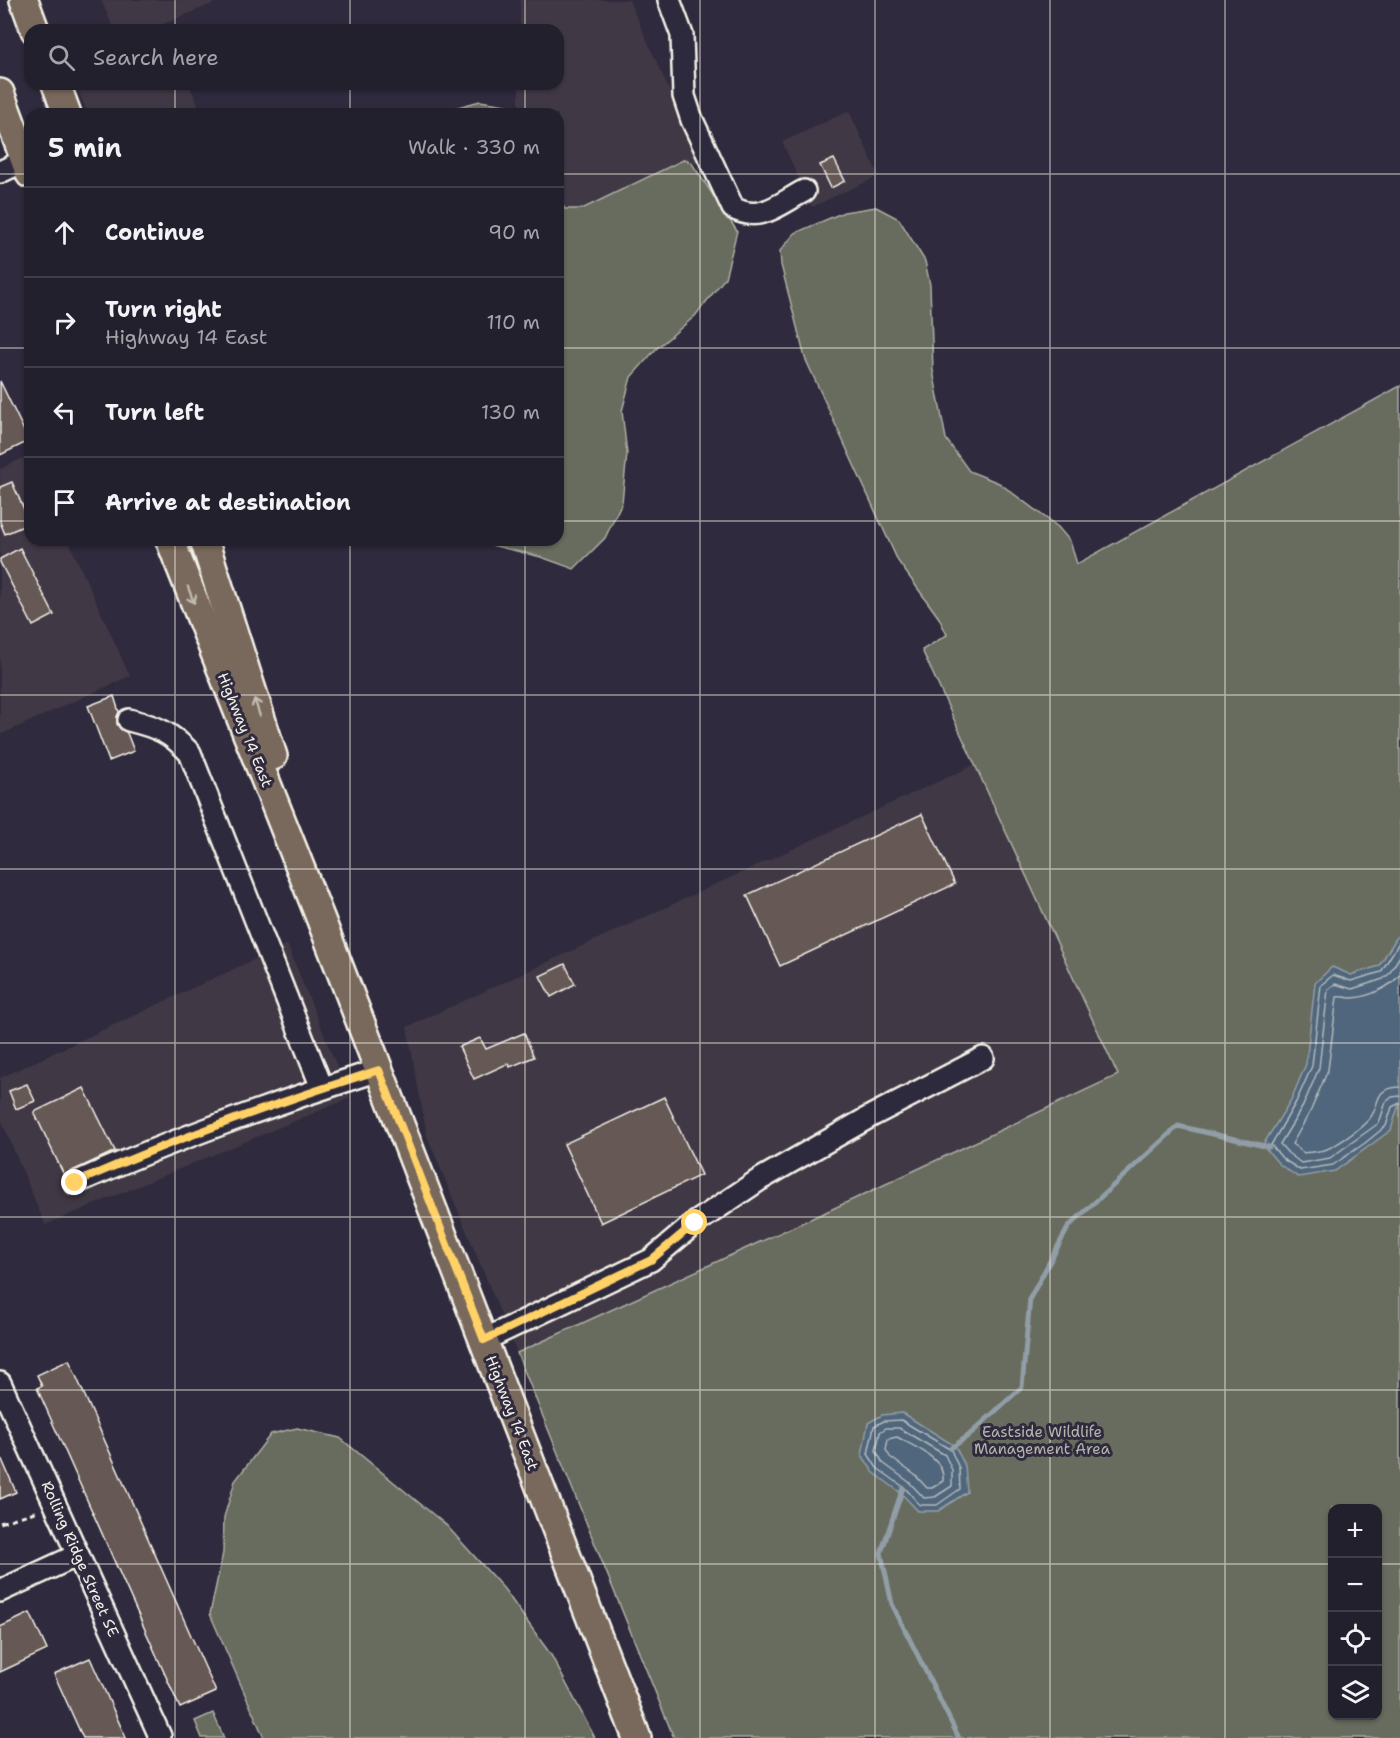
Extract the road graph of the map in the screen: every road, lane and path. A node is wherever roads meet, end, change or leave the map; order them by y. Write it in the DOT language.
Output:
graph roads {
  1 [pos="24,0"];
  2 [pos="669,0"];
  3 [pos="33,24"];
  4 [pos="58,90"];
  5 [pos="0,93"];
  6 [pos="65,108"];
  7 [pos="24,154"];
  8 [pos="24,165"];
  9 [pos="0,172"];
  10 [pos="804,190"];
  11 [pos="172,546"];
  12 [pos="206,546"];
  13 [pos="129,720"];
  14 [pos="321,920"];
  15 [pos="983,1058"];
  16 [pos="379,1070"];
  17 [pos="322,1088"];
  18 [pos="75,1183"];
  19 [pos="484,1340"];
  20 [pos="0,1383"];
  21 [pos="56,1506"];
  22 [pos="0,1523"];
  23 [pos="78,1555"];
  24 [pos="0,1591"];
  25 [pos="160,1736"];
  26 [pos="637,1738"];
  1 -- 3 [label="main road"];
  2 -- 10 [label="street"];
  4 -- 6 [label="main road"];
  5 -- 7 [label="main road"];
  8 -- 9 [label="street"];
  11 -- 14 [label="main road, Highway 14 East, one-way"];
  14 -- 12 [label="main road, Highway 14 East, one-way"];
  13 -- 17 [label="street"];
  14 -- 16 [label="main road, Highway 14 East"];
  15 -- 19 [label="street"];
  16 -- 17 [label="street"];
  16 -- 19 [label="main road, Highway 14 East"];
  17 -- 18 [label="street"];
  19 -- 26 [label="main road, Highway 14 East"];
  20 -- 21 [label="street, Rolling Ridge Street SE"];
  21 -- 22 [label="path"];
  21 -- 23 [label="street, Rolling Ridge Street SE"];
  23 -- 24 [label="street"];
  23 -- 25 [label="street, Rolling Ridge Street SE"];
}
